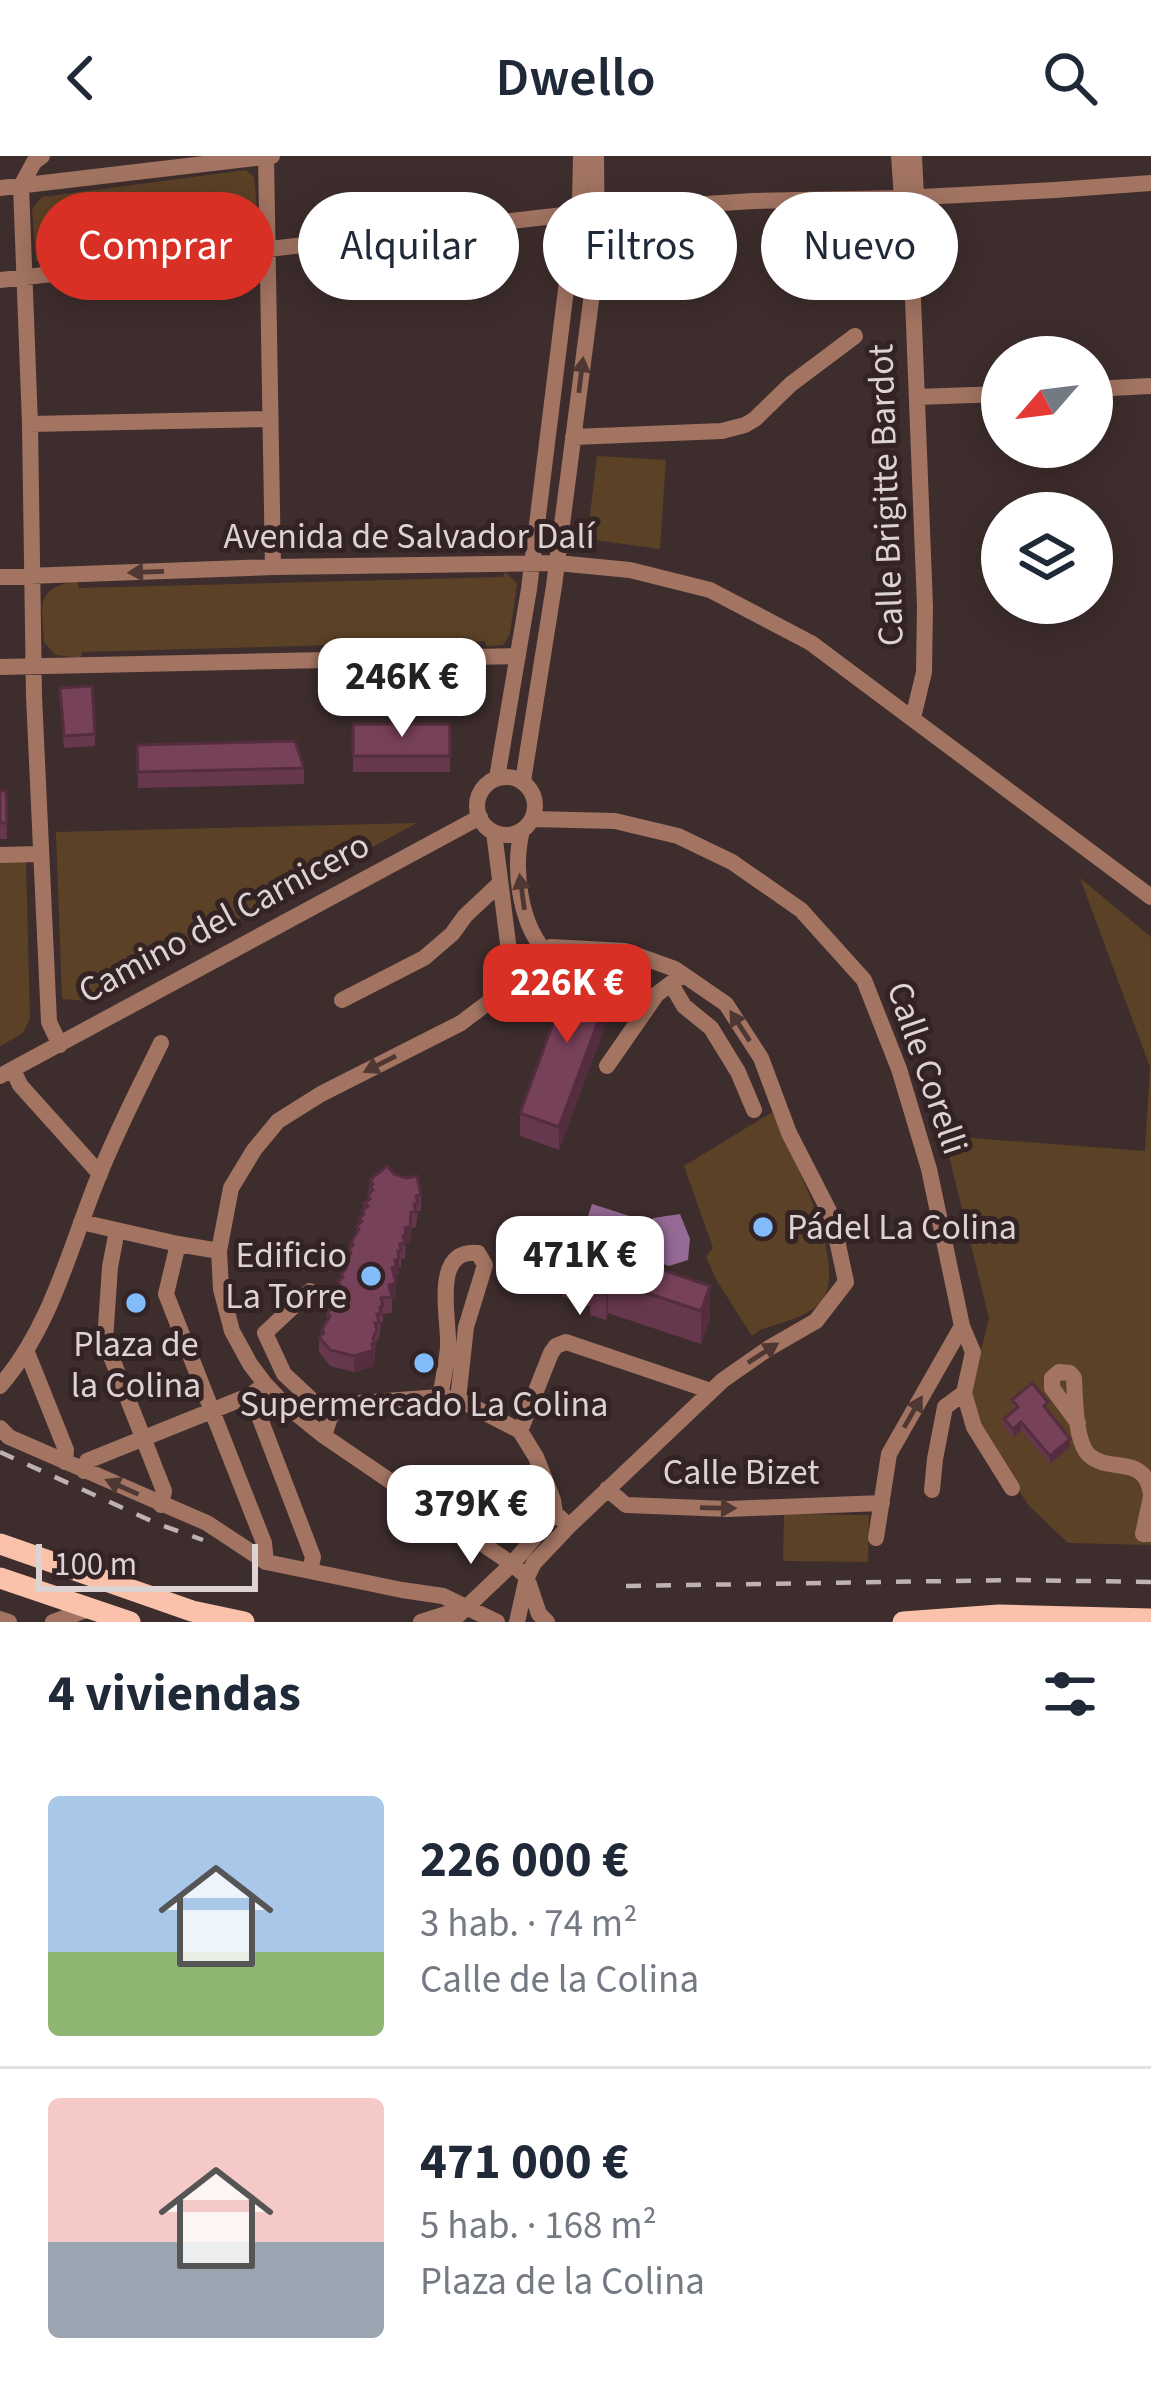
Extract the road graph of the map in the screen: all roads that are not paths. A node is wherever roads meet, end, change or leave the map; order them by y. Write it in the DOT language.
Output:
graph roads {
  1 [pos="42,156"];
  2 [pos="269,156"];
  3 [pos="581,156"];
  4 [pos="596,156"];
  5 [pos="899,156"];
  6 [pos="914,156"];
  7 [pos="206,160"];
  8 [pos="97,166"];
  9 [pos="1151,183"];
  10 [pos="21,186"];
  11 [pos="0,188"];
  12 [pos="268,192"];
  13 [pos="586,192"];
  14 [pos="591,192"];
  15 [pos="908,192"];
  16 [pos="910,192"];
  17 [pos="958,194"];
  18 [pos="543,218"];
  19 [pos="274,250"];
  20 [pos="36,276"];
  21 [pos="26,277"];
  22 [pos="0,280"];
  23 [pos="268,300"];
  24 [pos="565,300"];
  25 [pos="591,300"];
  26 [pos="913,300"];
  27 [pos="855,336"];
  28 [pos="1151,386"];
  29 [pos="1113,388"];
  30 [pos="981,395"];
  31 [pos="917,398"];
  32 [pos="269,419"];
  33 [pos="30,424"];
  34 [pos="573,437"];
  35 [pos="532,563"];
  36 [pos="556,563"];
  37 [pos="273,567"];
  38 [pos="0,577"];
  39 [pos="31,577"];
  40 [pos="518,656"];
  41 [pos="34,666"];
  42 [pos="0,668"];
  43 [pos="913,718"];
  44 [pos="497,778"];
  45 [pos="523,782"];
  46 [pos="480,817"];
  47 [pos="527,825"];
  48 [pos="494,832"];
  49 [pos="41,854"];
  50 [pos="0,855"];
  51 [pos="499,884"];
  52 [pos="1151,897"];
  53 [pos="543,949"];
  54 [pos="511,958"];
  55 [pos="677,979"];
  56 [pos="341,1000"];
  57 [pos="161,1043"];
  58 [pos="60,1045"];
  59 [pos="607,1066"];
  60 [pos="6,1073"];
  61 [pos="754,1110"];
  62 [pos="100,1174"];
  63 [pos="81,1222"];
  64 [pos="117,1230"];
  65 [pos="178,1244"];
  66 [pos="219,1251"];
  67 [pos="310,1292"];
  68 [pos="962,1326"];
  69 [pos="26,1350"];
  70 [pos="0,1385"];
  71 [pos="258,1390"];
  72 [pos="711,1391"];
  73 [pos="964,1393"];
  74 [pos="449,1398"];
  75 [pos="212,1411"];
  76 [pos="330,1417"];
  77 [pos="1078,1423"];
  78 [pos="0,1427"];
  79 [pos="520,1430"];
  80 [pos="324,1436"];
  81 [pos="142,1438"];
  82 [pos="65,1462"];
  83 [pos="84,1471"];
  84 [pos="1012,1488"];
  85 [pos="607,1490"];
  86 [pos="932,1490"];
  87 [pos="1151,1495"];
  88 [pos="882,1503"];
  89 [pos="161,1505"];
  90 [pos="562,1519"];
  91 [pos="1151,1534"];
  92 [pos="876,1538"];
  93 [pos="0,1544"];
  94 [pos="266,1562"];
  95 [pos="512,1564"];
  96 [pos="310,1571"];
  97 [pos="527,1577"];
  98 [pos="0,1578"];
  99 [pos="466,1608"];
  100 [pos="98,1615"];
  101 [pos="1151,1618"];
  102 [pos="0,1619"];
  103 [pos="9,1622"];
  104 [pos="53,1622"];
  105 [pos="130,1622"];
  106 [pos="244,1622"];
  107 [pos="422,1622"];
  108 [pos="451,1622"];
  109 [pos="496,1622"];
  110 [pos="517,1622"];
  111 [pos="547,1622"];
  112 [pos="903,1622"];
  1 -- 10 [label="street"];
  2 -- 7 [label="street"];
  2 -- 12 [label="street"];
  3 -- 13 [label="street"];
  4 -- 14 [label="street"];
  5 -- 15 [label="street, Calle Brigitte Bardot"];
  6 -- 16 [label="street, Calle Brigitte Bardot"];
  7 -- 8 [label="street"];
  8 -- 10 [label="street"];
  9 -- 17 [label="street"];
  10 -- 11 [label="street"];
  10 -- 21 [label="street"];
  18 -- 19 [label="street"];
  20 -- 21 [label="street"];
  21 -- 22 [label="street"];
  21 -- 33 [label="street"];
  23 -- 32 [label="street"];
  24 -- 35 [label="street"];
  34 -- 25 [label="street, one-way"];
  26 -- 31 [label="street, Calle Brigitte Bardot"];
  27 -- 34 [label="street"];
  28 -- 29 [label="street"];
  30 -- 31 [label="street"];
  31 -- 43 [label="street, Calle Brigitte Bardot"];
  32 -- 33 [label="street"];
  32 -- 37 [label="street"];
  33 -- 39 [label="street"];
  34 -- 36 [label="street"];
  35 -- 36 [label="street, Avenida de Salvador Dalí"];
  35 -- 37 [label="street, Avenida de Salvador Dalí"];
  35 -- 40 [label="street"];
  36 -- 43 [label="street, Avenida de Salvador Dalí"];
  36 -- 45 [label="street"];
  37 -- 39 [label="street, Avenida de Salvador Dalí, one-way"];
  38 -- 39 [label="street, Avenida de Salvador Dalí"];
  39 -- 41 [label="street"];
  40 -- 41 [label="street"];
  40 -- 44 [label="street"];
  41 -- 42 [label="street"];
  41 -- 49 [label="street"];
  43 -- 52 [label="street, Avenida de Salvador Dalí"];
  44 -- 45 [label="street"];
  44 -- 46 [label="street"];
  45 -- 47 [label="street"];
  46 -- 48 [label="street"];
  46 -- 58 [label="street, Camino del Carnicero"];
  47 -- 48 [label="street"];
  53 -- 47 [label="street, one-way"];
  47 -- 68 [label="street, Calle Corelli"];
  48 -- 51 [label="street"];
  49 -- 50 [label="street"];
  49 -- 58 [label="street"];
  51 -- 54 [label="street"];
  51 -- 56 [label="street"];
  53 -- 54 [label="street"];
  53 -- 55 [label="street"];
  54 -- 66 [label="street, one-way"];
  55 -- 59 [label="street"];
  55 -- 61 [label="street"];
  72 -- 55 [label="street, one-way"];
  57 -- 62 [label="street"];
  58 -- 60 [label="street, Camino del Carnicero"];
  60 -- 62 [label="street"];
  62 -- 63 [label="street"];
  63 -- 64 [label="street"];
  63 -- 69 [label="street"];
  64 -- 65 [label="street"];
  64 -- 81 [label="street"];
  65 -- 66 [label="street"];
  65 -- 75 [label="street"];
  66 -- 71 [label="street"];
  67 -- 76 [label="street"];
  68 -- 73 [label="street, Calle Corelli"];
  88 -- 68 [label="street, one-way"];
  69 -- 70 [label="street"];
  69 -- 82 [label="street"];
  71 -- 75 [label="street"];
  71 -- 80 [label="street"];
  71 -- 96 [label="street"];
  72 -- 79 [label="street"];
  72 -- 85 [label="street"];
  73 -- 84 [label="street"];
  73 -- 86 [label="street"];
  74 -- 74 [label="street"];
  74 -- 76 [label="street"];
  74 -- 79 [label="street"];
  75 -- 81 [label="street"];
  75 -- 94 [label="street"];
  76 -- 80 [label="street"];
  77 -- 87 [label="street"];
  78 -- 82 [label="street"];
  79 -- 90 [label="street"];
  80 -- 95 [label="street"];
  81 -- 83 [label="street"];
  81 -- 89 [label="street"];
  82 -- 83 [label="street"];
  89 -- 83 [label="street, one-way"];
  85 -- 88 [label="street, Calle Bizet, one-way"];
  85 -- 90 [label="street"];
  87 -- 91 [label="street"];
  88 -- 92 [label="street"];
  89 -- 94 [label="street"];
  90 -- 95 [label="street"];
  90 -- 97 [label="street"];
  93 -- 106 [label="main road"];
  94 -- 96 [label="street"];
  95 -- 97 [label="street"];
  95 -- 99 [label="street"];
  96 -- 99 [label="street"];
  97 -- 110 [label="street"];
  97 -- 111 [label="street"];
  98 -- 100 [label="main road"];
  99 -- 107 [label="street"];
  99 -- 108 [label="street"];
  99 -- 109 [label="street"];
  100 -- 104 [label="street"];
  100 -- 105 [label="main road"];
  101 -- 112 [label="main road"];
  102 -- 103 [label="street"];
}
